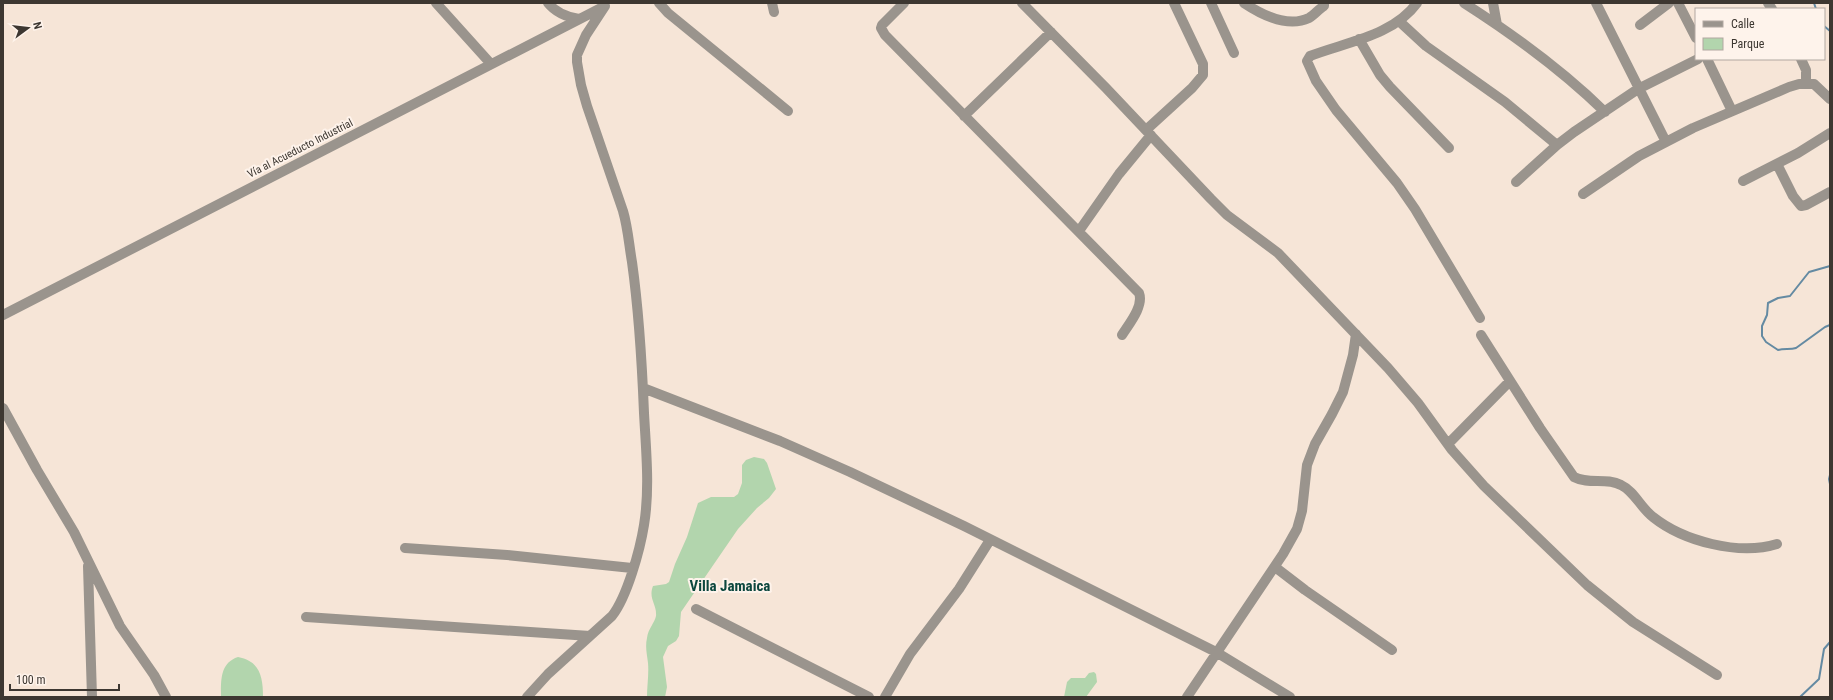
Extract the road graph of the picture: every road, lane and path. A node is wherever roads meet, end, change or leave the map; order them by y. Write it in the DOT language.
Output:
graph roads {
  1 [pos="436,3"];
  2 [pos="548,3"];
  3 [pos="659,3"];
  4 [pos="904,3"];
  5 [pos="1022,3"];
  6 [pos="1174,3"];
  7 [pos="1211,3"];
  8 [pos="1244,3"];
  9 [pos="1324,3"];
  10 [pos="1417,3"];
  11 [pos="1464,3"];
  12 [pos="1493,3"];
  13 [pos="1596,3"];
  14 [pos="1669,3"];
  15 [pos="1678,3"];
  16 [pos="607,4"];
  17 [pos="579,19"];
  18 [pos="1400,22"];
  19 [pos="1497,25"];
  20 [pos="1640,25"];
  21 [pos="1051,32"];
  22 [pos="1695,36"];
  23 [pos="1360,39"];
  24 [pos="1234,53"];
  25 [pos="1696,60"];
  26 [pos="1707,60"];
  27 [pos="1802,60"];
  28 [pos="491,64"];
  29 [pos="1806,82"];
  30 [pos="1638,89"];
  31 [pos="1830,99"];
  32 [pos="788,110"];
  33 [pos="1732,111"];
  34 [pos="1605,112"];
  35 [pos="964,116"];
  36 [pos="1149,133"];
  37 [pos="1830,133"];
  38 [pos="1666,142"];
  39 [pos="1557,145"];
  40 [pos="1448,148"];
  41 [pos="1777,164"];
  42 [pos="1743,181"];
  43 [pos="1516,182"];
  44 [pos="1830,192"];
  45 [pos="1583,194"];
  46 [pos="1079,231"];
  47 [pos="3,315"];
  48 [pos="1480,318"];
  49 [pos="1356,334"];
  50 [pos="1122,335"];
  51 [pos="1482,335"];
  52 [pos="1510,381"];
  53 [pos="643,388"];
  54 [pos="3,408"];
  55 [pos="1448,444"];
  56 [pos="990,540"];
  57 [pos="1777,544"];
  58 [pos="405,548"];
  59 [pos="88,560"];
  60 [pos="1275,567"];
  61 [pos="632,568"];
  62 [pos="696,609"];
  63 [pos="306,617"];
  64 [pos="590,636"];
  65 [pos="1392,650"];
  66 [pos="1216,652"];
  67 [pos="1717,675"];
  68 [pos="92,697"];
  69 [pos="166,697"];
  70 [pos="528,697"];
  71 [pos="869,697"];
  72 [pos="885,697"];
  73 [pos="1187,697"];
  74 [pos="1290,697"];
  1 -- 28 [label="street"];
  2 -- 17 [label="street"];
  3 -- 32 [label="street"];
  4 -- 35 [label="street"];
  5 -- 21 [label="street"];
  6 -- 36 [label="street"];
  7 -- 24 [label="street"];
  8 -- 9 [label="street"];
  10 -- 18 [label="street"];
  11 -- 19 [label="street"];
  12 -- 19 [label="street"];
  13 -- 30 [label="street"];
  14 -- 20 [label="street"];
  15 -- 22 [label="street"];
  16 -- 17 [label="street, Vía al Acueducto Industrial"];
  16 -- 53 [label="street"];
  17 -- 28 [label="street, Vía al Acueducto Industrial"];
  18 -- 23 [label="street"];
  18 -- 39 [label="street"];
  19 -- 34 [label="street"];
  21 -- 35 [label="street"];
  21 -- 36 [label="street"];
  23 -- 40 [label="street"];
  23 -- 48 [label="street"];
  25 -- 30 [label="street"];
  26 -- 33 [label="street"];
  27 -- 29 [label="street"];
  28 -- 47 [label="street, Vía al Acueducto Industrial"];
  29 -- 31 [label="street"];
  29 -- 33 [label="street"];
  30 -- 34 [label="street"];
  30 -- 38 [label="street"];
  33 -- 38 [label="street"];
  34 -- 39 [label="street"];
  35 -- 46 [label="street"];
  36 -- 46 [label="street"];
  36 -- 49 [label="street"];
  37 -- 41 [label="street"];
  38 -- 45 [label="street"];
  39 -- 43 [label="street"];
  41 -- 42 [label="street"];
  41 -- 44 [label="street"];
  46 -- 50 [label="street"];
  49 -- 55 [label="street"];
  49 -- 60 [label="street"];
  51 -- 52 [label="street"];
  52 -- 55 [label="street"];
  52 -- 57 [label="street"];
  53 -- 56 [label="street"];
  53 -- 61 [label="street"];
  54 -- 59 [label="street"];
  55 -- 67 [label="street"];
  56 -- 66 [label="street"];
  56 -- 72 [label="street"];
  58 -- 61 [label="street"];
  59 -- 68 [label="street"];
  59 -- 69 [label="street"];
  60 -- 65 [label="street"];
  60 -- 66 [label="street"];
  61 -- 64 [label="street"];
  62 -- 71 [label="street"];
  63 -- 64 [label="street"];
  64 -- 70 [label="street"];
  66 -- 73 [label="street"];
  66 -- 74 [label="street"];
}
